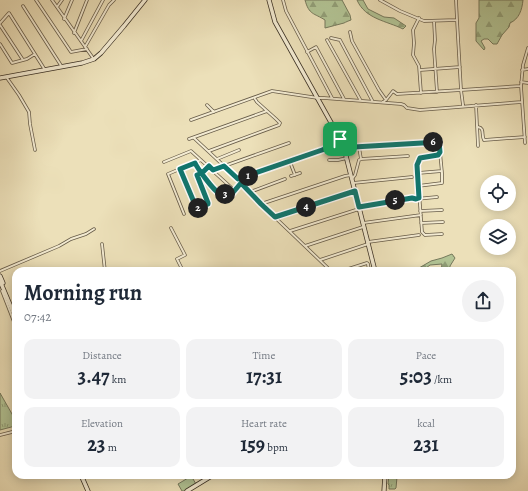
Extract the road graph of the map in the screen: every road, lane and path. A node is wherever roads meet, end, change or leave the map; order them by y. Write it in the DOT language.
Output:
graph roads {
  1 [pos="36,0"];
  2 [pos="52,0"];
  3 [pos="62,0"];
  4 [pos="72,0"];
  5 [pos="87,0"];
  6 [pos="103,0"];
  7 [pos="114,0"];
  8 [pos="145,0"];
  9 [pos="269,0"];
  10 [pos="283,0"];
  11 [pos="380,0"];
  12 [pos="456,0"];
  13 [pos="23,6"];
  14 [pos="57,8"];
  15 [pos="64,18"];
  16 [pos="419,18"];
  17 [pos="457,20"];
  18 [pos="434,21"];
  19 [pos="0,24"];
  20 [pos="350,32"];
  21 [pos="74,33"];
  22 [pos="331,38"];
  23 [pos="327,40"];
  24 [pos="81,42"];
  25 [pos="0,44"];
  26 [pos="85,46"];
  27 [pos="528,48"];
  28 [pos="87,49"];
  29 [pos="307,52"];
  30 [pos="35,54"];
  31 [pos="23,60"];
  32 [pos="94,60"];
  33 [pos="62,67"];
  34 [pos="460,67"];
  35 [pos="436,69"];
  36 [pos="528,69"];
  37 [pos="45,70"];
  38 [pos="420,70"];
  39 [pos="522,70"];
  40 [pos="6,77"];
  41 [pos="0,78"];
  42 [pos="521,82"];
  43 [pos="528,82"];
  44 [pos="521,86"];
  45 [pos="461,90"];
  46 [pos="437,92"];
  47 [pos="421,93"];
  48 [pos="254,98"];
  49 [pos="318,98"];
  50 [pos="332,98"];
  51 [pos="344,99"];
  52 [pos="386,100"];
  53 [pos="360,101"];
  54 [pos="373,102"];
  55 [pos="382,102"];
  56 [pos="522,102"];
  57 [pos="207,105"];
  58 [pos="476,105"];
  59 [pos="463,106"];
  60 [pos="267,111"];
  61 [pos="214,112"];
  62 [pos="191,120"];
  63 [pos="478,127"];
  64 [pos="525,137"];
  65 [pos="194,138"];
  66 [pos="189,139"];
  67 [pos="340,142"];
  68 [pos="289,143"];
  69 [pos="525,143"];
  70 [pos="478,146"];
  71 [pos="359,147"];
  72 [pos="36,150"];
  73 [pos="239,150"];
  74 [pos="208,151"];
  75 [pos="440,152"];
  76 [pos="408,156"];
  77 [pos="347,158"];
  78 [pos="216,159"];
  79 [pos="361,159"];
  80 [pos="201,160"];
  81 [pos="329,160"];
  82 [pos="164,162"];
  83 [pos="290,162"];
  84 [pos="195,163"];
  85 [pos="209,166"];
  86 [pos="224,166"];
  87 [pos="180,169"];
  88 [pos="213,170"];
  89 [pos="442,171"];
  90 [pos="202,173"];
  91 [pos="300,173"];
  92 [pos="418,173"];
  93 [pos="296,175"];
  94 [pos="291,176"];
  95 [pos="352,177"];
  96 [pos="412,177"];
  97 [pos="238,179"];
  98 [pos="285,179"];
  99 [pos="241,183"];
  100 [pos="353,183"];
  101 [pos="418,186"];
  102 [pos="235,191"];
  103 [pos="355,191"];
  104 [pos="250,192"];
  105 [pos="437,197"];
  106 [pos="419,198"];
  107 [pos="261,204"];
  108 [pos="359,208"];
  109 [pos="442,210"];
  110 [pos="420,211"];
  111 [pos="184,214"];
  112 [pos="421,215"];
  113 [pos="275,217"];
  114 [pos="443,222"];
  115 [pos="422,223"];
  116 [pos="363,225"];
  117 [pos="171,228"];
  118 [pos="94,229"];
  119 [pos="290,231"];
  120 [pos="442,234"];
  121 [pos="419,235"];
  122 [pos="368,243"];
  123 [pos="102,244"];
  124 [pos="305,246"];
  125 [pos="320,260"];
  126 [pos="105,267"];
  127 [pos="181,267"];
  128 [pos="327,267"];
  129 [pos="354,267"];
  130 [pos="368,267"];
  131 [pos="374,267"];
  132 [pos="0,271"];
  133 [pos="0,276"];
  134 [pos="0,281"];
  135 [pos="2,291"];
  136 [pos="12,304"];
  137 [pos="12,310"];
  138 [pos="12,317"];
  139 [pos="12,432"];
  140 [pos="0,435"];
  141 [pos="84,479"];
  142 [pos="206,479"];
  143 [pos="386,479"];
  144 [pos="89,491"];
  145 [pos="187,491"];
  146 [pos="384,491"];
  1 -- 28 [label="street"];
  2 -- 14 [label="street"];
  3 -- 14 [label="street"];
  4 -- 15 [label="street"];
  5 -- 21 [label="street"];
  6 -- 24 [label="street"];
  7 -- 26 [label="street"];
  8 -- 32 [label="street"];
  9 -- 49 [label="street"];
  10 -- 29 [label="street"];
  11 -- 16 [label="street"];
  12 -- 17 [label="street"];
  13 -- 33 [label="street"];
  14 -- 15 [label="street"];
  15 -- 21 [label="street"];
  16 -- 18 [label="street"];
  16 -- 38 [label="street"];
  17 -- 18 [label="street"];
  17 -- 34 [label="street"];
  18 -- 35 [label="street"];
  19 -- 30 [label="street"];
  19 -- 31 [label="street"];
  20 -- 52 [label="street"];
  21 -- 24 [label="street"];
  22 -- 54 [label="street"];
  23 -- 53 [label="street"];
  24 -- 26 [label="street"];
  25 -- 31 [label="street"];
  26 -- 28 [label="street"];
  27 -- 39 [label="street"];
  28 -- 32 [label="street"];
  29 -- 50 [label="street"];
  29 -- 51 [label="street"];
  30 -- 31 [label="street"];
  30 -- 37 [label="street"];
  32 -- 33 [label="street"];
  33 -- 37 [label="street"];
  34 -- 35 [label="street"];
  34 -- 45 [label="street"];
  35 -- 38 [label="street"];
  35 -- 46 [label="street"];
  36 -- 39 [label="street"];
  37 -- 40 [label="street"];
  38 -- 47 [label="street"];
  39 -- 42 [label="street"];
  40 -- 41 [label="street"];
  40 -- 72 [label="street"];
  42 -- 43 [label="street"];
  42 -- 44 [label="street"];
  44 -- 45 [label="street"];
  44 -- 56 [label="street"];
  45 -- 46 [label="street"];
  45 -- 59 [label="street"];
  46 -- 47 [label="street"];
  47 -- 52 [label="street"];
  48 -- 49 [label="street"];
  48 -- 60 [label="street"];
  48 -- 61 [label="street"];
  49 -- 50 [label="street"];
  49 -- 67 [label="street"];
  50 -- 51 [label="street"];
  51 -- 53 [label="street"];
  52 -- 55 [label="street"];
  53 -- 54 [label="street"];
  54 -- 55 [label="street"];
  55 -- 59 [label="street"];
  56 -- 58 [label="street"];
  56 -- 64 [label="street"];
  57 -- 61 [label="street"];
  58 -- 59 [label="street"];
  58 -- 63 [label="street"];
  60 -- 65 [label="street"];
  60 -- 74 [label="street"];
  61 -- 62 [label="street"];
  63 -- 64 [label="street"];
  63 -- 70 [label="street"];
  64 -- 69 [label="street"];
  65 -- 66 [label="street"];
  65 -- 74 [label="street"];
  67 -- 71 [label="street"];
  67 -- 77 [label="street"];
  67 -- 83 [label="street"];
  68 -- 86 [label="street"];
  71 -- 75 [label="street"];
  71 -- 79 [label="street"];
  73 -- 78 [label="street"];
  74 -- 78 [label="street"];
  75 -- 89 [label="street"];
  75 -- 92 [label="street"];
  76 -- 79 [label="street"];
  77 -- 81 [label="street"];
  77 -- 95 [label="street"];
  78 -- 86 [label="street"];
  79 -- 95 [label="street"];
  80 -- 82 [label="street"];
  80 -- 84 [label="street"];
  80 -- 85 [label="street"];
  83 -- 93 [label="street"];
  83 -- 97 [label="street"];
  84 -- 87 [label="street"];
  84 -- 90 [label="street"];
  85 -- 88 [label="street"];
  85 -- 90 [label="street"];
  86 -- 88 [label="street"];
  86 -- 97 [label="street"];
  87 -- 90 [label="street"];
  87 -- 111 [label="street"];
  88 -- 102 [label="street"];
  89 -- 92 [label="street"];
  89 -- 101 [label="street"];
  90 -- 102 [label="street"];
  91 -- 93 [label="street"];
  92 -- 101 [label="street"];
  93 -- 94 [label="street"];
  95 -- 100 [label="street"];
  95 -- 107 [label="street"];
  96 -- 100 [label="street"];
  97 -- 99 [label="street"];
  98 -- 104 [label="street"];
  99 -- 102 [label="street"];
  99 -- 104 [label="street"];
  100 -- 103 [label="street"];
  101 -- 106 [label="street"];
  103 -- 108 [label="street"];
  103 -- 113 [label="street"];
  104 -- 107 [label="street"];
  105 -- 106 [label="street"];
  106 -- 108 [label="street"];
  106 -- 110 [label="street"];
  107 -- 113 [label="street"];
  108 -- 116 [label="street"];
  108 -- 119 [label="street"];
  109 -- 110 [label="street"];
  110 -- 112 [label="street"];
  112 -- 115 [label="street"];
  112 -- 116 [label="street"];
  113 -- 119 [label="street"];
  114 -- 115 [label="street"];
  115 -- 120 [label="street"];
  116 -- 122 [label="street"];
  116 -- 124 [label="street"];
  117 -- 127 [label="street"];
  118 -- 132 [label="street"];
  119 -- 124 [label="street"];
  121 -- 122 [label="street"];
  122 -- 125 [label="street"];
  122 -- 131 [label="street"];
  123 -- 126 [label="street"];
  124 -- 125 [label="street"];
  125 -- 128 [label="street"];
  129 -- 130 [label="street"];
  133 -- 136 [label="street"];
  134 -- 137 [label="street"];
  135 -- 138 [label="street"];
  139 -- 140 [label="street"];
  141 -- 144 [label="street"];
  142 -- 145 [label="street"];
  143 -- 146 [label="street"];
}
